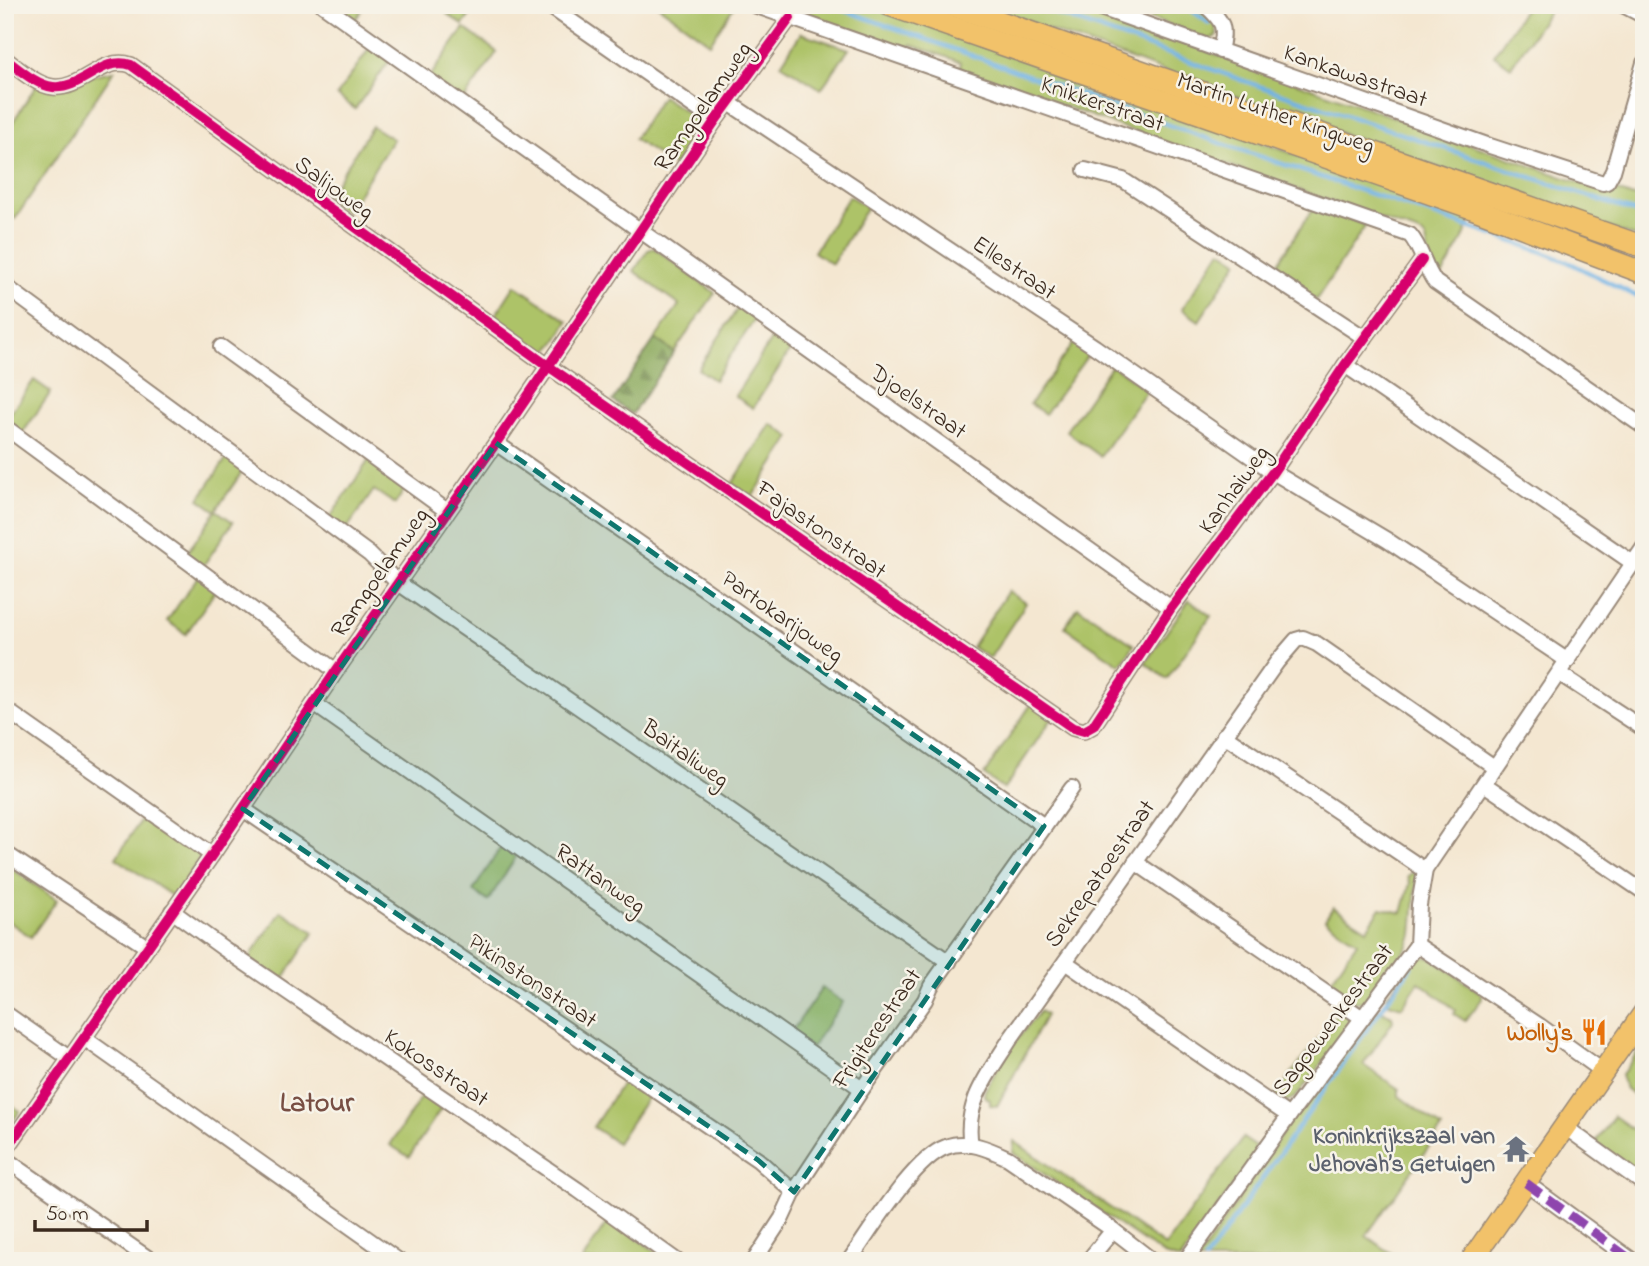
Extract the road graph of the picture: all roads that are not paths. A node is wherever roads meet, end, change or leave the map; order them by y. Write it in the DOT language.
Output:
graph roads {
  1 [pos="323,5"];
  2 [pos="548,5"];
  3 [pos="754,5"];
  4 [pos="889,5"];
  5 [pos="952,5"];
  6 [pos="1092,5"];
  7 [pos="1205,5"];
  8 [pos="1623,5"];
  9 [pos="1644,16"];
  10 [pos="790,18"];
  11 [pos="1220,51"];
  12 [pos="5,59"];
  13 [pos="1644,63"];
  14 [pos="729,103"];
  15 [pos="1637,110"];
  16 [pos="715,121"];
  17 [pos="1085,170"];
  18 [pos="640,232"];
  19 [pos="1644,247"];
  20 [pos="1422,260"];
  21 [pos="1644,273"];
  22 [pos="5,286"];
  23 [pos="1365,338"];
  24 [pos="221,347"];
  25 [pos="1345,365"];
  26 [pos="548,366"];
  27 [pos="5,427"];
  28 [pos="1644,427"];
  29 [pos="496,443"];
  30 [pos="1273,472"];
  31 [pos="447,511"];
  32 [pos="1644,547"];
  33 [pos="1633,563"];
  34 [pos="397,582"];
  35 [pos="1171,608"];
  36 [pos="1568,661"];
  37 [pos="335,671"];
  38 [pos="1560,674"];
  39 [pos="314,704"];
  40 [pos="5,709"];
  41 [pos="1073,728"];
  42 [pos="1644,729"];
  43 [pos="1224,735"];
  44 [pos="1494,767"];
  45 [pos="1484,784"];
  46 [pos="1072,788"];
  47 [pos="243,809"];
  48 [pos="1044,827"];
  49 [pos="5,853"];
  50 [pos="212,855"];
  51 [pos="1135,862"];
  52 [pos="1425,870"];
  53 [pos="1644,892"];
  54 [pos="172,911"];
  55 [pos="1417,945"];
  56 [pos="147,947"];
  57 [pos="949,962"];
  58 [pos="1065,962"];
  59 [pos="5,1013"];
  60 [pos="1644,1013"];
  61 [pos="1361,1017"];
  62 [pos="84,1038"];
  63 [pos="69,1058"];
  64 [pos="1604,1072"];
  65 [pos="862,1089"];
  66 [pos="1289,1116"];
  67 [pos="1565,1127"];
  68 [pos="971,1145"];
  69 [pos="5,1151"];
  70 [pos="5,1159"];
  71 [pos="1526,1183"];
  72 [pos="1644,1184"];
  73 [pos="794,1192"];
  74 [pos="1114,1230"];
  75 [pos="152,1261"];
  76 [pos="399,1261"];
  77 [pos="677,1261"];
  78 [pos="754,1261"];
  79 [pos="849,1261"];
  80 [pos="1088,1261"];
  81 [pos="1153,1261"];
  82 [pos="1185,1261"];
  83 [pos="1471,1261"];
  84 [pos="1633,1261"];
  1 -- 18 [label="street, Djoelstraat"];
  2 -- 16 [label="street"];
  3 -- 10 [label="street, Knikkerstraat"];
  4 -- 21 [label="main road, Martin Luther Kingweg"];
  5 -- 19 [label="main road, Martin Luther Kingweg"];
  6 -- 11 [label="street, Kankawastraat"];
  7 -- 11 [label="street"];
  8 -- 9 [label="street"];
  10 -- 14 [label="street, Ramgoelamweg"];
  10 -- 20 [label="street, Knikkerstraat"];
  11 -- 15 [label="street, Kankawastraat"];
  12 -- 26 [label="street, Salijoweg"];
  13 -- 15 [label="street"];
  14 -- 16 [label="street, Ramgoelamweg"];
  14 -- 30 [label="street, Ellestraat"];
  16 -- 18 [label="street, Ramgoelamweg"];
  17 -- 23 [label="street"];
  18 -- 26 [label="street, Ramgoelamweg"];
  18 -- 35 [label="street, Djoelstraat"];
  20 -- 23 [label="street, Kanhaiweg"];
  20 -- 28 [label="street, Knikkerstraat"];
  22 -- 34 [label="street, Baitaliweg"];
  23 -- 25 [label="street, Kanhaiweg"];
  24 -- 31 [label="street"];
  25 -- 30 [label="street, Kanhaiweg"];
  25 -- 33 [label="street"];
  26 -- 29 [label="street, Ramgoelamweg"];
  26 -- 41 [label="street, Fajastonstraat"];
  27 -- 37 [label="street"];
  29 -- 31 [label="street, Ramgoelamweg"];
  29 -- 48 [label="street, Partokarijoweg"];
  30 -- 35 [label="street, Kanhaiweg"];
  30 -- 36 [label="street, Ellestraat"];
  31 -- 34 [label="street, Ramgoelamweg"];
  32 -- 33 [label="street, Sagoewenkestraat"];
  33 -- 36 [label="street, Sagoewenkestraat"];
  34 -- 37 [label="street, Ramgoelamweg"];
  34 -- 57 [label="street, Baitaliweg"];
  35 -- 41 [label="street, Kanhaiweg"];
  36 -- 38 [label="street, Sagoewenkestraat"];
  37 -- 39 [label="street, Ramgoelamweg"];
  38 -- 42 [label="street"];
  38 -- 44 [label="street, Sagoewenkestraat"];
  39 -- 47 [label="street, Ramgoelamweg"];
  39 -- 65 [label="street, Rattanweg"];
  40 -- 50 [label="street"];
  43 -- 44 [label="street, Sekrepatoestraat"];
  43 -- 51 [label="street, Sekrepatoestraat"];
  43 -- 52 [label="street"];
  44 -- 45 [label="street, Sagoewenkestraat"];
  45 -- 52 [label="street, Sagoewenkestraat"];
  45 -- 53 [label="street"];
  46 -- 48 [label="street, Frigiterestraat"];
  47 -- 50 [label="street, Ramgoelamweg"];
  47 -- 73 [label="street, Pikinstonstraat"];
  48 -- 57 [label="street, Frigiterestraat"];
  49 -- 56 [label="street"];
  50 -- 54 [label="street, Ramgoelamweg"];
  51 -- 58 [label="street, Sekrepatoestraat"];
  51 -- 61 [label="street"];
  52 -- 55 [label="street, Sagoewenkestraat"];
  54 -- 56 [label="street, Ramgoelamweg"];
  54 -- 77 [label="street, Kokosstraat"];
  55 -- 61 [label="street, Sagoewenkestraat"];
  55 -- 64 [label="street"];
  56 -- 62 [label="street, Ramgoelamweg"];
  57 -- 65 [label="street, Frigiterestraat"];
  58 -- 66 [label="street"];
  58 -- 68 [label="street, Sekrepatoestraat"];
  59 -- 63 [label="street"];
  60 -- 64 [label="main road"];
  61 -- 66 [label="street, Sagoewenkestraat"];
  62 -- 63 [label="street, Ramgoelamweg"];
  62 -- 76 [label="street"];
  63 -- 69 [label="street, Ramgoelamweg"];
  64 -- 67 [label="main road"];
  65 -- 73 [label="street, Frigiterestraat"];
  66 -- 82 [label="street, Sagoewenkestraat"];
  67 -- 71 [label="main road"];
  67 -- 72 [label="street"];
  68 -- 74 [label="street"];
  68 -- 79 [label="street"];
  70 -- 75 [label="street"];
  71 -- 83 [label="main road"];
  71 -- 84 [label="street"];
  73 -- 78 [label="street, Frigiterestraat"];
  74 -- 80 [label="street"];
  74 -- 81 [label="street"];
}
